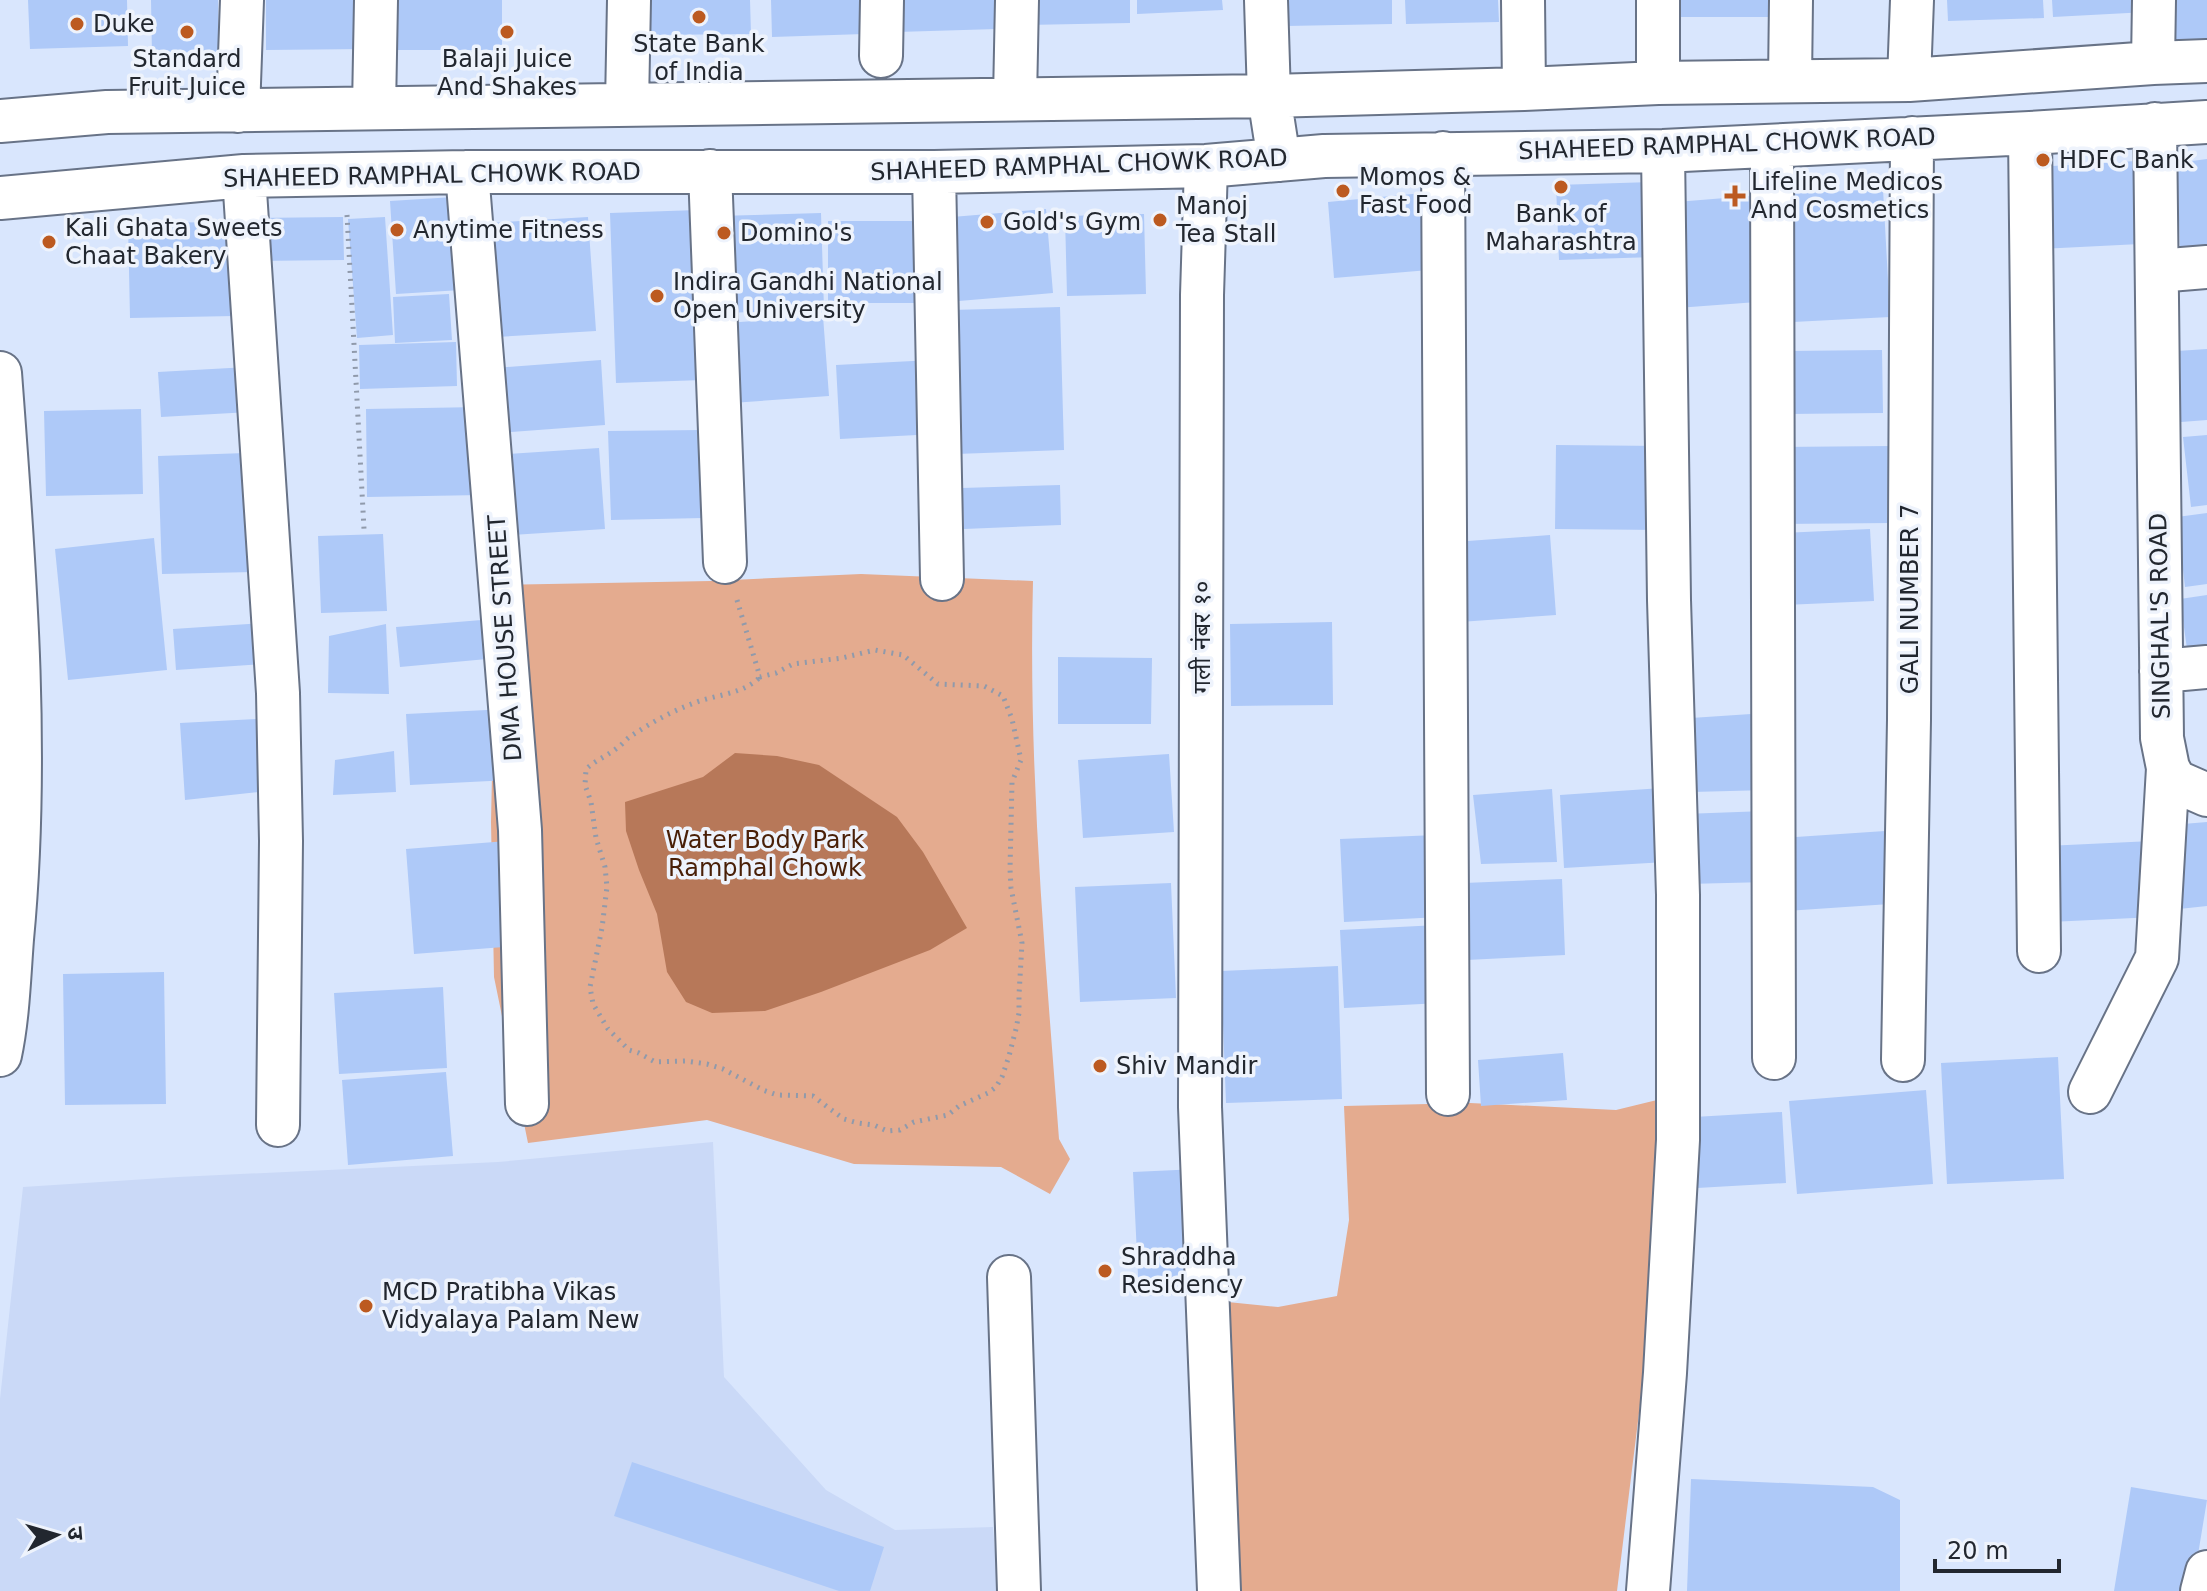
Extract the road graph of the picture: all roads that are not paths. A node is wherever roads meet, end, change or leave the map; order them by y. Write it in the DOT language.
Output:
graph roads {
  1 [pos="242,0"];
  2 [pos="376,0"];
  3 [pos="629,0"];
  4 [pos="882,0"];
  5 [pos="1017,0"];
  6 [pos="1266,0"];
  7 [pos="1523,0"];
  8 [pos="1658,0"];
  9 [pos="1791,0"];
  10 [pos="1912,0"];
  11 [pos="2154,0"];
  12 [pos="881,56"];
  13 [pos="2207,61"];
  14 [pos="2153,63"];
  15 [pos="1909,80"];
  16 [pos="1790,81"];
  17 [pos="1658,83"];
  18 [pos="1524,89"];
  19 [pos="1269,96"];
  20 [pos="1015,99"];
  21 [pos="627,105"];
  22 [pos="374,108"];
  23 [pos="238,111"];
  24 [pos="0,121"];
  25 [pos="2207,122"];
  26 [pos="2155,124"];
  27 [pos="2030,133"];
  28 [pos="1912,138"];
  29 [pos="1772,146"];
  30 [pos="1663,151"];
  31 [pos="1443,153"];
  32 [pos="1279,160"];
  33 [pos="1206,166"];
  34 [pos="710,171"];
  35 [pos="467,172"];
  36 [pos="934,172"];
  37 [pos="244,176"];
  38 [pos="0,198"];
  39 [pos="2207,267"];
  40 [pos="2157,271"];
  41 [pos="0,373"];
  42 [pos="942,579"];
  43 [pos="731,580"];
  44 [pos="2207,667"];
  45 [pos="2161,671"];
  46 [pos="2168,768"];
  47 [pos="2207,795"];
  48 [pos="2039,951"];
  49 [pos="0,1055"];
  50 [pos="1774,1058"];
  51 [pos="1903,1060"];
  52 [pos="2090,1092"];
  53 [pos="1448,1094"];
  54 [pos="527,1104"];
  55 [pos="278,1125"];
  56 [pos="1009,1277"];
  57 [pos="2207,1572"];
  58 [pos="1019,1591"];
  59 [pos="1219,1591"];
  60 [pos="1648,1591"];
  61 [pos="2202,1591"];
  1 -- 23 [label="street"];
  2 -- 22 [label="street"];
  3 -- 21 [label="street"];
  4 -- 12 [label="street"];
  5 -- 20 [label="street"];
  6 -- 19 [label="street"];
  7 -- 18 [label="street"];
  8 -- 17 [label="street"];
  9 -- 16 [label="street"];
  10 -- 15 [label="street"];
  11 -- 14 [label="street"];
  13 -- 14 [label="street"];
  14 -- 15 [label="street"];
  15 -- 16 [label="street"];
  16 -- 17 [label="street"];
  17 -- 18 [label="street"];
  18 -- 19 [label="street"];
  19 -- 20 [label="street"];
  19 -- 32 [label="street"];
  20 -- 21 [label="street"];
  21 -- 22 [label="street"];
  22 -- 23 [label="street"];
  23 -- 24 [label="street"];
  25 -- 26 [label="street, SHAHEED RAMPHAL CHOWK ROAD"];
  26 -- 27 [label="street, SHAHEED RAMPHAL CHOWK ROAD"];
  26 -- 40 [label="street, SINGHAL'S ROAD"];
  27 -- 28 [label="street, SHAHEED RAMPHAL CHOWK ROAD"];
  27 -- 48 [label="street"];
  28 -- 29 [label="street, SHAHEED RAMPHAL CHOWK ROAD"];
  28 -- 51 [label="street, GALI NUMBER 7"];
  29 -- 30 [label="street, SHAHEED RAMPHAL CHOWK ROAD"];
  29 -- 50 [label="street"];
  30 -- 31 [label="street, SHAHEED RAMPHAL CHOWK ROAD"];
  30 -- 60 [label="street"];
  31 -- 32 [label="street, SHAHEED RAMPHAL CHOWK ROAD"];
  31 -- 53 [label="street"];
  32 -- 33 [label="street, SHAHEED RAMPHAL CHOWK ROAD"];
  33 -- 36 [label="street, SHAHEED RAMPHAL CHOWK ROAD"];
  33 -- 59 [label="street, गली नंबर १०"];
  34 -- 35 [label="street, SHAHEED RAMPHAL CHOWK ROAD"];
  34 -- 36 [label="street, SHAHEED RAMPHAL CHOWK ROAD"];
  34 -- 43 [label="street"];
  35 -- 37 [label="street, SHAHEED RAMPHAL CHOWK ROAD"];
  35 -- 54 [label="street, DMA HOUSE STREET"];
  36 -- 42 [label="street"];
  37 -- 38 [label="street, SHAHEED RAMPHAL CHOWK ROAD"];
  37 -- 55 [label="street"];
  39 -- 40 [label="street"];
  40 -- 45 [label="street, SINGHAL'S ROAD"];
  41 -- 49 [label="street"];
  44 -- 45 [label="street"];
  45 -- 46 [label="street, SINGHAL'S ROAD"];
  46 -- 47 [label="street"];
  46 -- 52 [label="street, SINGHAL'S ROAD"];
  56 -- 58 [label="street"];
  57 -- 61 [label="street"];
}
